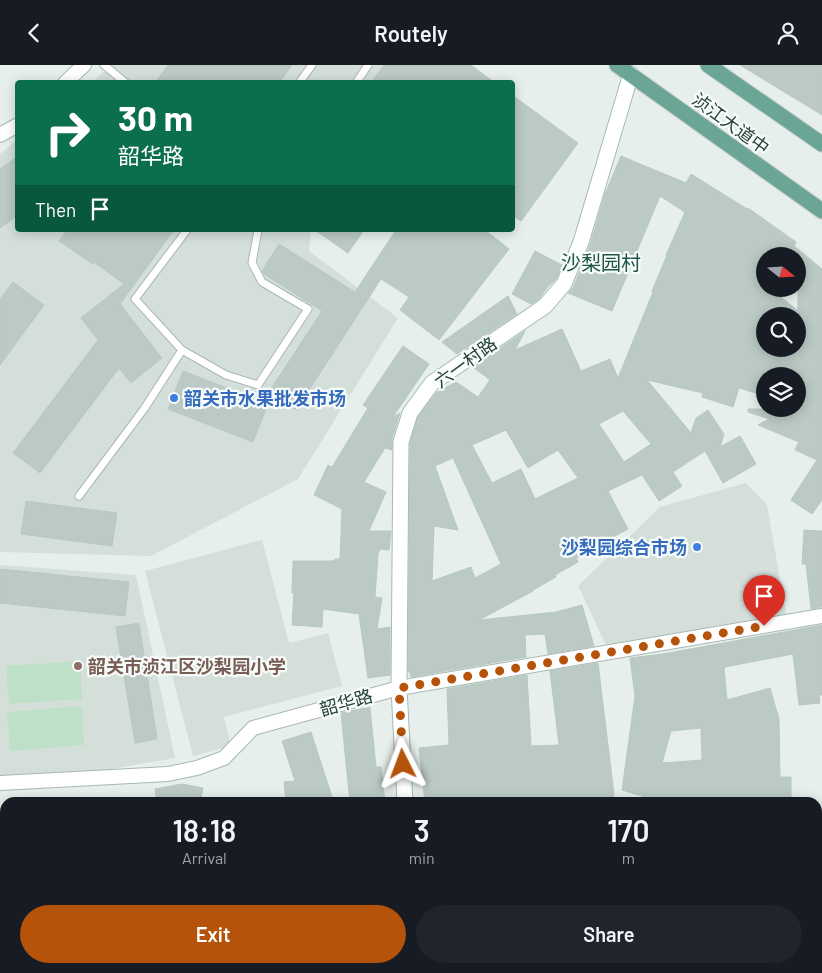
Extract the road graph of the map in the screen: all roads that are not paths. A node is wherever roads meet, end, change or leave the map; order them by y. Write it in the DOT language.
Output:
graph roads {
  1 [pos="84,65"];
  2 [pos="104,65"];
  3 [pos="312,65"];
  4 [pos="368,65"];
  5 [pos="617,65"];
  6 [pos="708,65"];
  7 [pos="631,74"];
  8 [pos="68,80"];
  9 [pos="122,80"];
  10 [pos="301,80"];
  11 [pos="358,80"];
  12 [pos="15,127"];
  13 [pos="0,135"];
  14 [pos="822,145"];
  15 [pos="822,211"];
  16 [pos="185,232"];
  17 [pos="258,232"];
  18 [pos="182,350"];
  19 [pos="79,496"];
  20 [pos="822,616"];
  21 [pos="399,688"];
  22 [pos="0,783"];
  23 [pos="405,797"];
  1 -- 8 [label="street"];
  2 -- 9 [label="lane"];
  3 -- 10 [label="lane"];
  4 -- 11 [label="lane"];
  5 -- 7 [label="main road, 浈江大道中"];
  6 -- 14 [label="main road, 浈江大道中"];
  7 -- 15 [label="main road, 浈江大道中"];
  7 -- 21 [label="street, 六一村路"];
  12 -- 13 [label="street"];
  16 -- 18 [label="lane"];
  17 -- 18 [label="lane"];
  18 -- 19 [label="lane"];
  20 -- 21 [label="street, 韶华路"];
  21 -- 22 [label="street, 韶华路"];
  21 -- 23 [label="street, 六一村路"];
}
